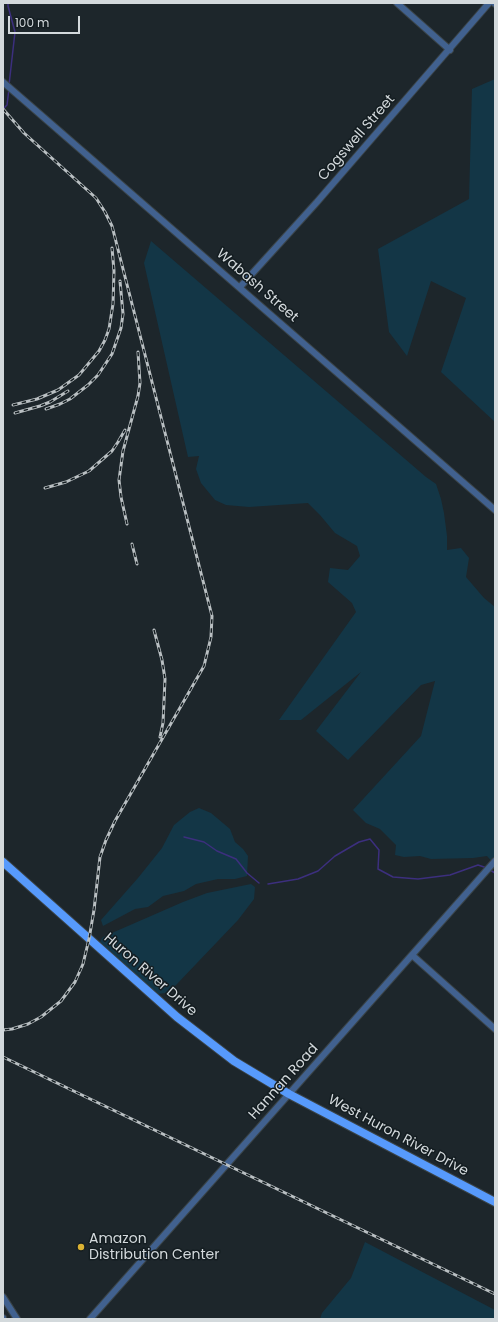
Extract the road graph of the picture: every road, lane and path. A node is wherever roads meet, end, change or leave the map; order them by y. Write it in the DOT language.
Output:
graph roads {
  1 [pos="396,3"];
  2 [pos="490,3"];
  3 [pos="450,50"];
  4 [pos="3,82"];
  5 [pos="240,286"];
  6 [pos="495,510"];
  7 [pos="495,861"];
  8 [pos="3,862"];
  9 [pos="412,955"];
  10 [pos="495,1029"];
  11 [pos="289,1094"];
  12 [pos="495,1202"];
  13 [pos="3,1297"];
  14 [pos="17,1319"];
  15 [pos="90,1319"];
  1 -- 3 [label="street"];
  2 -- 3 [label="street, Cogswell Street"];
  3 -- 5 [label="street, Cogswell Street"];
  4 -- 5 [label="street, Wabash Street"];
  5 -- 6 [label="street, Wabash Street"];
  7 -- 9 [label="street, Hannan Road"];
  8 -- 11 [label="main road, Huron River Drive"];
  9 -- 10 [label="street"];
  9 -- 11 [label="street, Hannan Road"];
  11 -- 12 [label="main road, West Huron River Drive"];
  11 -- 15 [label="street, Hannan Road"];
  13 -- 14 [label="street"];
}
